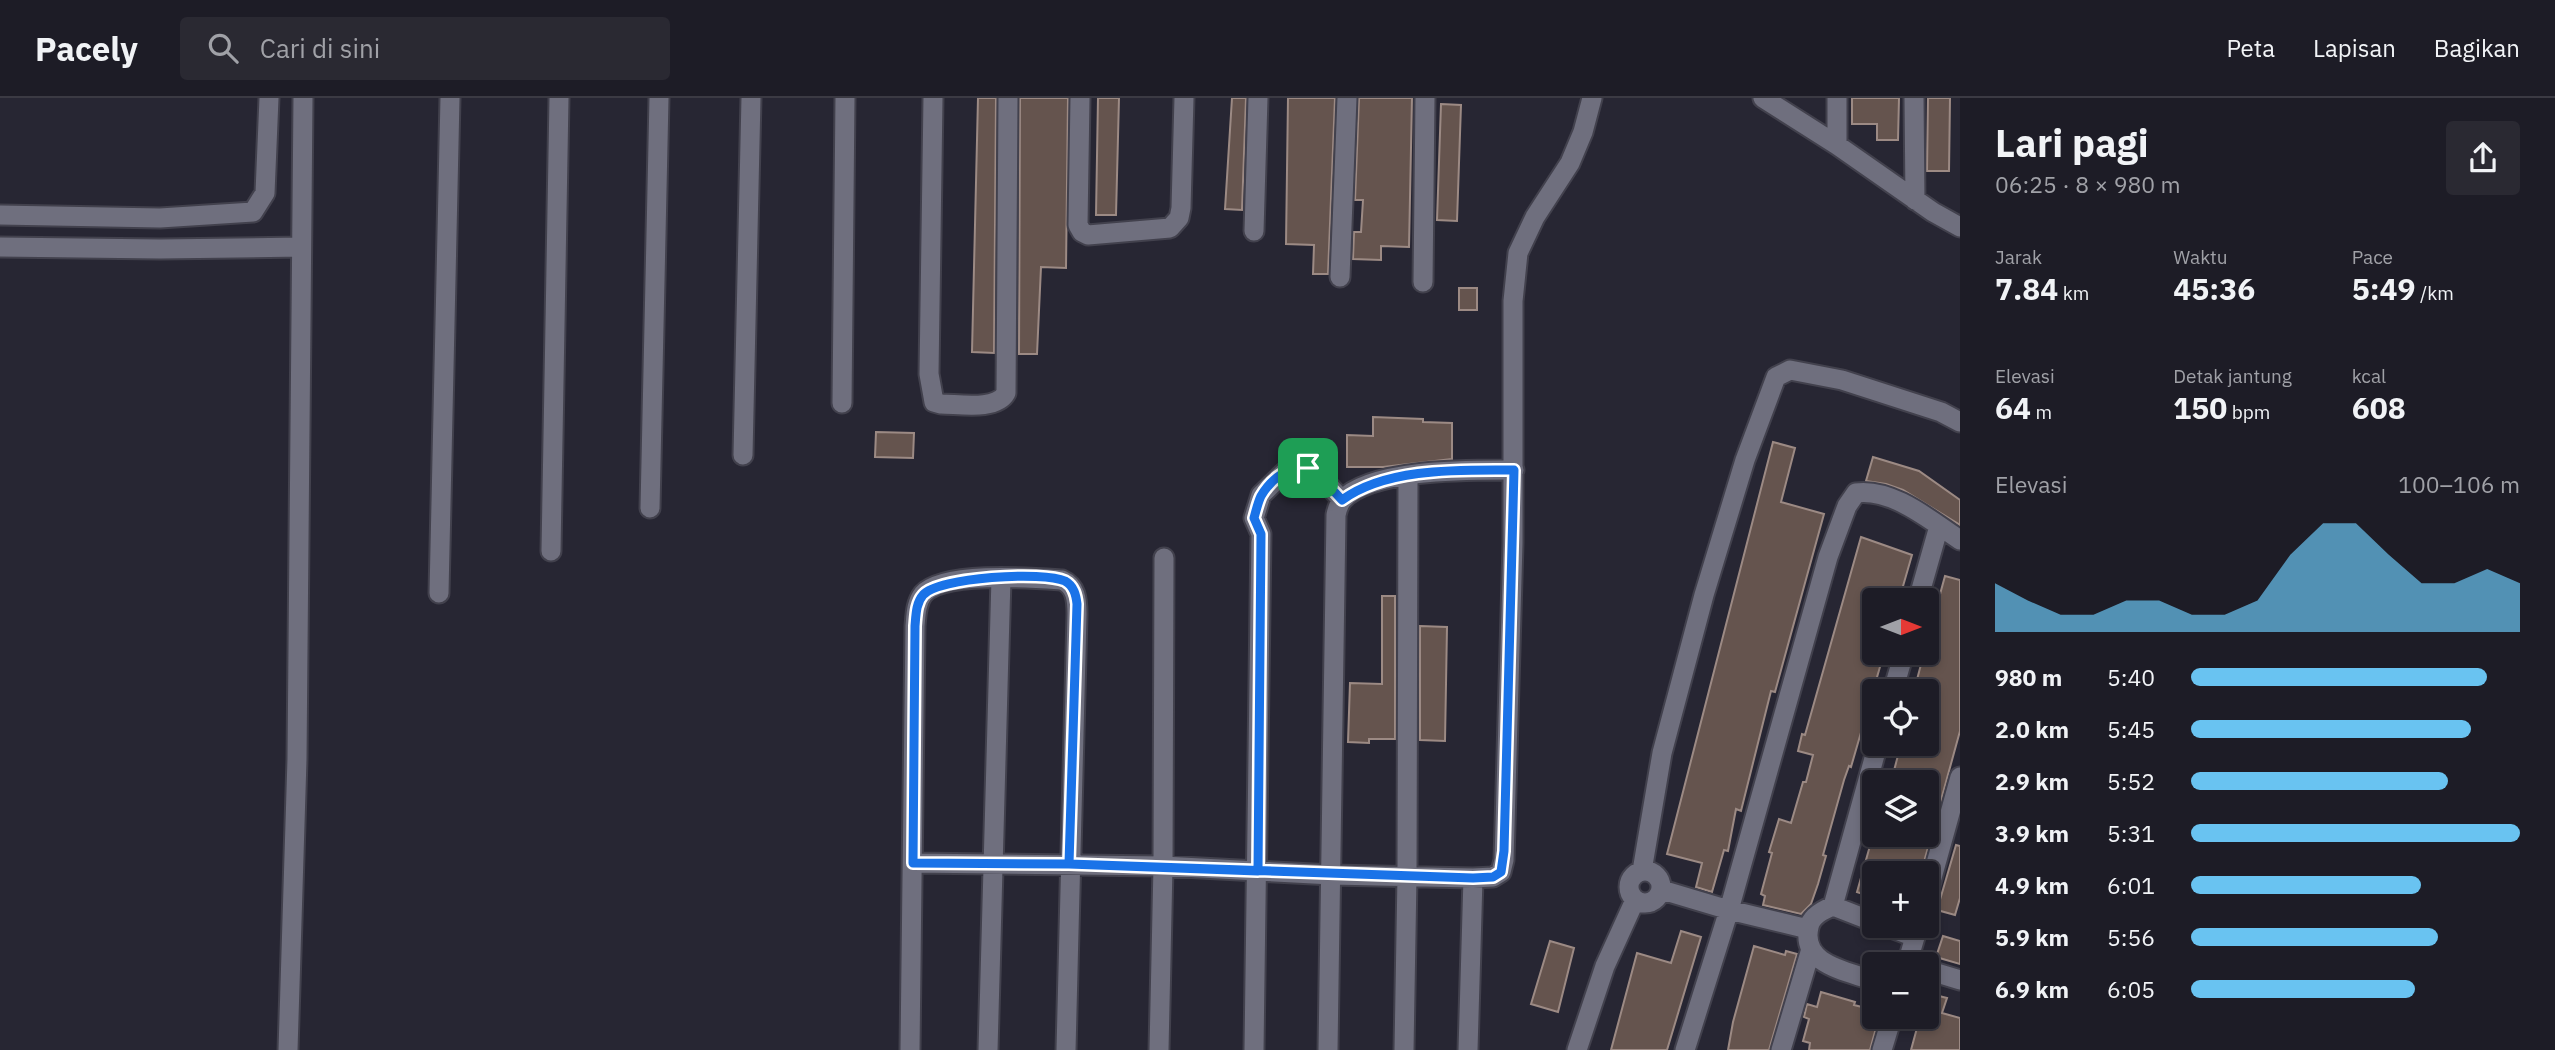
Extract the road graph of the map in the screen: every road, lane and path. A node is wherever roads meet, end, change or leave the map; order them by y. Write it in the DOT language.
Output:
graph roads {
  1 [pos="450,98"];
  2 [pos="559,98"];
  3 [pos="659,98"];
  4 [pos="751,98"];
  5 [pos="845,98"];
  6 [pos="933,98"];
  7 [pos="1008,98"];
  8 [pos="1080,98"];
  9 [pos="1184,98"];
  10 [pos="1258,98"];
  11 [pos="1348,98"];
  12 [pos="1425,98"];
  13 [pos="1592,98"];
  14 [pos="1763,98"];
  15 [pos="1837,98"];
  16 [pos="1914,98"];
  17 [pos="269,106"];
  18 [pos="303,106"];
  19 [pos="1837,145"];
  20 [pos="1915,200"];
  21 [pos="0,215"];
  22 [pos="160,218"];
  23 [pos="1960,227"];
  24 [pos="1254,231"];
  25 [pos="0,247"];
  26 [pos="301,247"];
  27 [pos="160,249"];
  28 [pos="1340,277"];
  29 [pos="1423,282"];
  30 [pos="842,403"];
  31 [pos="1960,422"];
  32 [pos="743,455"];
  33 [pos="1514,470"];
  34 [pos="1408,476"];
  35 [pos="1342,500"];
  36 [pos="650,508"];
  37 [pos="1939,526"];
  38 [pos="1960,540"];
  39 [pos="551,551"];
  40 [pos="1164,558"];
  41 [pos="1000,578"];
  42 [pos="1921,588"];
  43 [pos="439,593"];
  44 [pos="1875,756"];
  45 [pos="1960,777"];
  46 [pos="1937,861"];
  47 [pos="913,863"];
  48 [pos="992,863"];
  49 [pos="1069,864"];
  50 [pos="1163,866"];
  51 [pos="1258,871"];
  52 [pos="1642,871"];
  53 [pos="1332,875"];
  54 [pos="1407,876"];
  55 [pos="1473,878"];
  56 [pos="1662,890"];
  57 [pos="1635,900"];
  58 [pos="1833,906"];
  59 [pos="1729,910"];
  60 [pos="1862,917"];
  61 [pos="1809,939"];
  62 [pos="1939,974"];
  63 [pos="1862,977"];
  64 [pos="1960,980"];
  65 [pos="1888,1029"];
  66 [pos="288,1050"];
  67 [pos="910,1050"];
  68 [pos="988,1050"];
  69 [pos="1066,1050"];
  70 [pos="1159,1050"];
  71 [pos="1254,1050"];
  72 [pos="1328,1050"];
  73 [pos="1404,1050"];
  74 [pos="1468,1050"];
  75 [pos="1577,1050"];
  76 [pos="1685,1050"];
  77 [pos="1781,1050"];
  78 [pos="1882,1050"];
  1 -- 43 [label="street"];
  2 -- 39 [label="street"];
  3 -- 36 [label="street"];
  4 -- 32 [label="street"];
  5 -- 30 [label="street"];
  6 -- 7 [label="street"];
  8 -- 9 [label="street"];
  10 -- 24 [label="street"];
  11 -- 28 [label="street"];
  12 -- 29 [label="street"];
  13 -- 33 [label="street"];
  14 -- 19 [label="street"];
  15 -- 19 [label="street"];
  16 -- 20 [label="street"];
  17 -- 18 [label="street"];
  17 -- 22 [label="street"];
  18 -- 26 [label="street"];
  19 -- 20 [label="street"];
  20 -- 23 [label="street"];
  21 -- 22 [label="street"];
  22 -- 27 [label="street"];
  25 -- 27 [label="street"];
  26 -- 27 [label="street"];
  26 -- 66 [label="street"];
  31 -- 52 [label="street"];
  33 -- 34 [label="street"];
  33 -- 55 [label="street"];
  34 -- 35 [label="street"];
  34 -- 54 [label="street"];
  35 -- 51 [label="street"];
  35 -- 53 [label="street"];
  37 -- 38 [label="street"];
  37 -- 42 [label="street"];
  37 -- 59 [label="street"];
  40 -- 50 [label="street"];
  41 -- 47 [label="street"];
  41 -- 48 [label="street"];
  41 -- 49 [label="street"];
  44 -- 58 [label="street"];
  45 -- 46 [label="street"];
  47 -- 48 [label="street"];
  47 -- 67 [label="street"];
  48 -- 49 [label="street"];
  48 -- 68 [label="street"];
  49 -- 50 [label="street"];
  49 -- 69 [label="street"];
  50 -- 51 [label="street"];
  50 -- 70 [label="street"];
  51 -- 53 [label="street"];
  51 -- 71 [label="street"];
  52 -- 56 [label="street"];
  52 -- 57 [label="street"];
  53 -- 54 [label="street"];
  53 -- 72 [label="street"];
  54 -- 55 [label="street"];
  54 -- 73 [label="street"];
  55 -- 74 [label="street"];
  56 -- 57 [label="street"];
  56 -- 59 [label="street"];
  57 -- 75 [label="street"];
  58 -- 60 [label="street"];
  58 -- 61 [label="street"];
  59 -- 61 [label="street"];
  59 -- 76 [label="street"];
  61 -- 63 [label="street"];
  61 -- 77 [label="street"];
  62 -- 64 [label="street"];
  65 -- 78 [label="street"];
}
